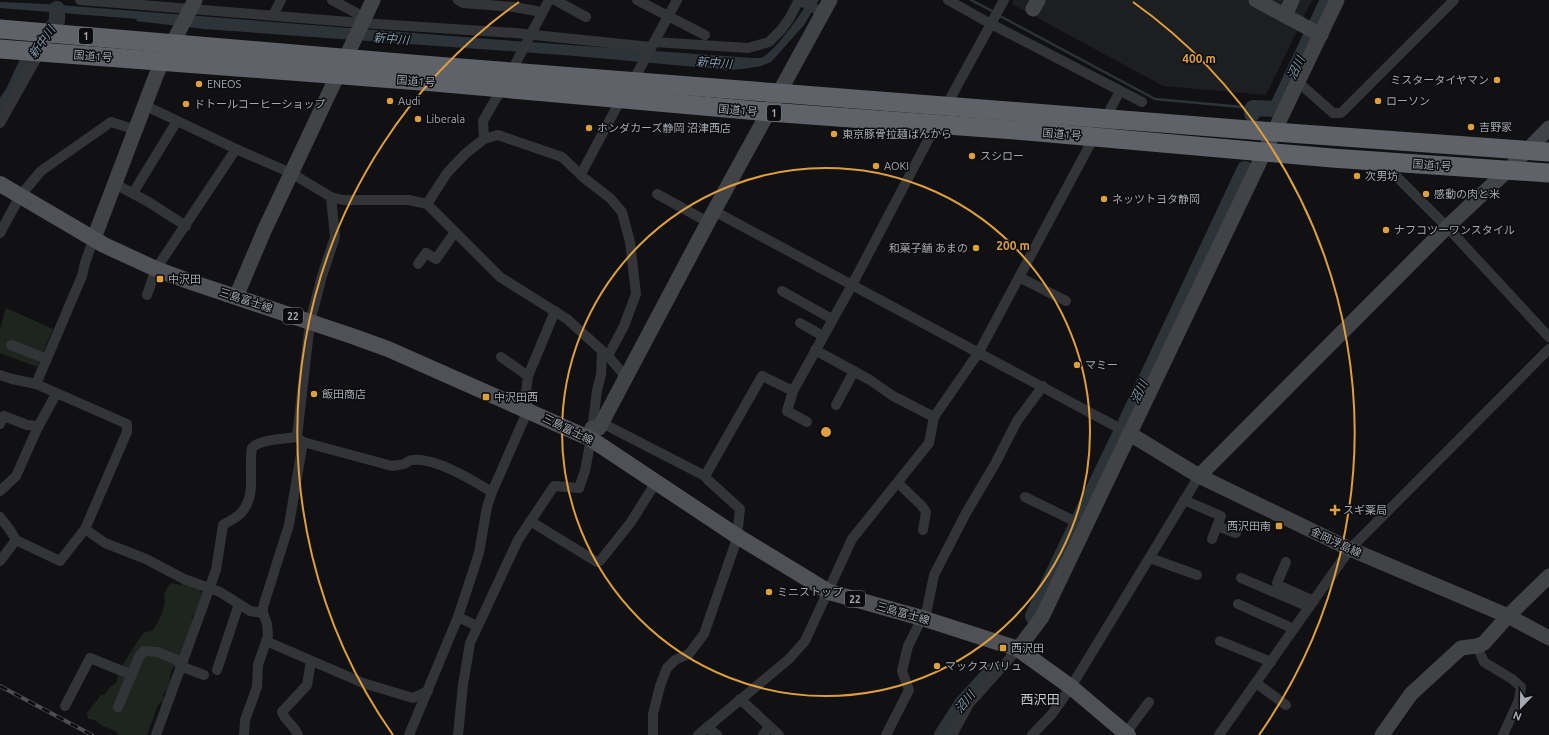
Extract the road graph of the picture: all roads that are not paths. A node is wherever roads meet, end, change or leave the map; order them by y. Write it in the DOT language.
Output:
graph roads {
  1 [pos="80,0"];
  2 [pos="281,0"];
  3 [pos="332,0"];
  4 [pos="373,0"];
  5 [pos="458,0"];
  6 [pos="549,0"];
  7 [pos="555,0"];
  8 [pos="637,0"];
  9 [pos="677,0"];
  10 [pos="948,0"];
  11 [pos="1004,0"];
  12 [pos="1256,0"];
  13 [pos="1292,0"];
  14 [pos="1338,0"];
  15 [pos="1454,0"];
  16 [pos="801,1"];
  17 [pos="469,2"];
  18 [pos="516,3"];
  19 [pos="193,4"];
  20 [pos="824,8"];
  21 [pos="542,12"];
  22 [pos="273,15"];
  23 [pos="1285,15"];
  24 [pos="586,17"];
  25 [pos="668,17"];
  26 [pos="363,20"];
  27 [pos="991,24"];
  28 [pos="0,29"];
  29 [pos="1314,31"];
  30 [pos="705,35"];
  31 [pos="529,36"];
  32 [pos="174,41"];
  33 [pos="653,44"];
  34 [pos="0,48"];
  35 [pos="40,52"];
  36 [pos="344,61"];
  37 [pos="163,62"];
  38 [pos="514,66"];
  39 [pos="636,75"];
  40 [pos="1298,82"];
  41 [pos="502,88"];
  42 [pos="1120,91"];
  43 [pos="779,92"];
  44 [pos="621,99"];
  45 [pos="1142,102"];
  46 [pos="144,105"];
  47 [pos="946,106"];
  48 [pos="769,112"];
  49 [pos="1105,119"];
  50 [pos="177,121"];
  51 [pos="0,123"];
  52 [pos="936,125"];
  53 [pos="1549,128"];
  54 [pos="136,130"];
  55 [pos="1274,132"];
  56 [pos="1094,137"];
  57 [pos="484,139"];
  58 [pos="236,149"];
  59 [pos="1527,151"];
  60 [pos="1265,152"];
  61 [pos="1549,152"];
  62 [pos="1381,161"];
  63 [pos="1508,170"];
  64 [pos="1549,172"];
  65 [pos="291,173"];
  66 [pos="581,174"];
  67 [pos="0,184"];
  68 [pos="115,184"];
  69 [pos="133,193"];
  70 [pos="657,194"];
  71 [pos="20,196"];
  72 [pos="331,197"];
  73 [pos="427,204"];
  74 [pos="711,217"];
  75 [pos="186,226"];
  76 [pos="1448,227"];
  77 [pos="455,232"];
  78 [pos="0,233"];
  79 [pos="94,238"];
  80 [pos="418,264"];
  81 [pos="156,270"];
  82 [pos="1019,278"];
  83 [pos="852,285"];
  84 [pos="782,291"];
  85 [pos="147,295"];
  86 [pos="236,297"];
  87 [pos="1066,301"];
  88 [pos="555,311"];
  89 [pos="832,319"];
  90 [pos="310,322"];
  91 [pos="800,323"];
  92 [pos="823,336"];
  93 [pos="1549,337"];
  94 [pos="11,345"];
  95 [pos="1549,349"];
  96 [pos="815,350"];
  97 [pos="979,352"];
  98 [pos="605,354"];
  99 [pos="501,357"];
  100 [pos="47,359"];
  101 [pos="854,371"];
  102 [pos="0,375"];
  103 [pos="528,376"];
  104 [pos="626,377"];
  105 [pos="36,384"];
  106 [pos="1042,386"];
  107 [pos="793,391"];
  108 [pos="56,394"];
  109 [pos="836,405"];
  110 [pos="528,410"];
  111 [pos="934,417"];
  112 [pos="808,422"];
  113 [pos="0,424"];
  114 [pos="39,426"];
  115 [pos="595,430"];
  116 [pos="1130,434"];
  117 [pos="300,440"];
  118 [pos="705,476"];
  119 [pos="1199,476"];
  120 [pos="656,482"];
  121 [pos="898,483"];
  122 [pos="0,490"];
  123 [pos="492,492"];
  124 [pos="1026,497"];
  125 [pos="1184,500"];
  126 [pos="0,518"];
  127 [pos="1070,519"];
  128 [pos="530,521"];
  129 [pos="1217,526"];
  130 [pos="84,530"];
  131 [pos="923,530"];
  132 [pos="1236,533"];
  133 [pos="737,536"];
  134 [pos="1212,539"];
  135 [pos="16,540"];
  136 [pos="1350,549"];
  137 [pos="1150,558"];
  138 [pos="0,561"];
  139 [pos="1286,562"];
  140 [pos="1198,575"];
  141 [pos="1549,576"];
  142 [pos="1242,578"];
  143 [pos="209,588"];
  144 [pos="829,592"];
  145 [pos="240,604"];
  146 [pos="1238,604"];
  147 [pos="1311,604"];
  148 [pos="263,613"];
  149 [pos="1508,616"];
  150 [pos="458,617"];
  151 [pos="924,618"];
  152 [pos="477,626"];
  153 [pos="1294,628"];
  154 [pos="1549,638"];
  155 [pos="266,641"];
  156 [pos="1220,641"];
  157 [pos="1477,646"];
  158 [pos="1018,649"];
  159 [pos="311,661"];
  160 [pos="1271,662"];
  161 [pos="181,664"];
  162 [pos="217,670"];
  163 [pos="132,675"];
  164 [pos="204,675"];
  165 [pos="1256,683"];
  166 [pos="1072,687"];
  167 [pos="428,691"];
  168 [pos="740,699"];
  169 [pos="1149,702"];
  170 [pos="1286,704"];
  171 [pos="66,706"];
  172 [pos="118,708"];
  173 [pos="707,727"];
  174 [pos="766,731"];
  175 [pos="1224,733"];
  176 [pos="1127,734"];
  177 [pos="156,735"];
  178 [pos="244,735"];
  179 [pos="298,735"];
  180 [pos="409,735"];
  181 [pos="458,735"];
  182 [pos="653,735"];
  183 [pos="698,735"];
  184 [pos="717,735"];
  185 [pos="779,735"];
  186 [pos="886,735"];
  187 [pos="952,735"];
  188 [pos="1032,735"];
  189 [pos="1382,735"];
  190 [pos="1504,735"];
  1 -- 19 [label="street"];
  2 -- 22 [label="street"];
  3 -- 26 [label="street"];
  4 -- 26 [label="street"];
  5 -- 17 [label="street"];
  6 -- 21 [label="street"];
  7 -- 24 [label="street"];
  8 -- 25 [label="street"];
  9 -- 25 [label="street"];
  10 -- 27 [label="street"];
  11 -- 27 [label="street"];
  12 -- 23 [label="street"];
  13 -- 23 [label="street"];
  14 -- 29 [label="street"];
  15 -- 40 [label="street"];
  16 -- 20 [label="street"];
  16 -- 33 [label="street"];
  17 -- 18 [label="street"];
  18 -- 21 [label="street"];
  19 -- 22 [label="street"];
  19 -- 32 [label="street"];
  20 -- 43 [label="street"];
  21 -- 31 [label="street"];
  22 -- 26 [label="street"];
  23 -- 29 [label="street"];
  25 -- 30 [label="street"];
  25 -- 33 [label="street"];
  26 -- 31 [label="street"];
  26 -- 36 [label="street"];
  27 -- 42 [label="street"];
  27 -- 47 [label="street"];
  28 -- 32 [label="highway, 国道1号 / 1"];
  29 -- 40 [label="street"];
  31 -- 33 [label="street"];
  31 -- 38 [label="street"];
  32 -- 36 [label="highway, 国道1号 / 1"];
  32 -- 37 [label="street"];
  33 -- 39 [label="street"];
  34 -- 35 [label="highway, 国道1号 / 1"];
  35 -- 37 [label="highway, 国道1号 / 1"];
  35 -- 51 [label="street"];
  36 -- 37 [label="highway, 国道1号 / 1"];
  36 -- 38 [label="highway, 国道1号 / 1"];
  36 -- 41 [label="highway, 国道1号 / 1"];
  36 -- 65 [label="street"];
  37 -- 46 [label="street"];
  38 -- 39 [label="highway, 国道1号 / 1"];
  39 -- 43 [label="highway, 国道1号 / 1"];
  40 -- 55 [label="street"];
  41 -- 44 [label="highway, 国道1号 / 1"];
  41 -- 57 [label="street"];
  42 -- 45 [label="street"];
  42 -- 49 [label="street"];
  43 -- 47 [label="highway, 国道1号 / 1"];
  43 -- 48 [label="street"];
  44 -- 48 [label="highway, 国道1号 / 1"];
  44 -- 66 [label="street"];
  46 -- 50 [label="street"];
  46 -- 54 [label="street"];
  47 -- 49 [label="highway, 国道1号 / 1"];
  48 -- 52 [label="highway, 国道1号 / 1"];
  48 -- 74 [label="street"];
  49 -- 55 [label="highway, 国道1号 / 1"];
  50 -- 58 [label="street"];
  50 -- 69 [label="street"];
  52 -- 56 [label="highway, 国道1号 / 1"];
  52 -- 83 [label="street"];
  53 -- 59 [label="street"];
  54 -- 68 [label="street"];
  54 -- 71 [label="street"];
  55 -- 59 [label="highway, 国道1号 / 1"];
  55 -- 60 [label="street"];
  56 -- 60 [label="highway, 国道1号 / 1"];
  56 -- 82 [label="street"];
  57 -- 66 [label="street"];
  57 -- 73 [label="street"];
  58 -- 65 [label="street"];
  58 -- 75 [label="street"];
  59 -- 61 [label="highway, 国道1号 / 1"];
  59 -- 63 [label="street"];
  60 -- 62 [label="highway, 国道1号 / 1"];
  60 -- 116 [label="street"];
  62 -- 63 [label="highway, 国道1号 / 1"];
  62 -- 76 [label="street"];
  63 -- 64 [label="highway, 国道1号 / 1"];
  63 -- 76 [label="street"];
  65 -- 72 [label="street"];
  65 -- 86 [label="street"];
  66 -- 98 [label="street"];
  67 -- 71 [label="main road, 三島富士線 / 22"];
  68 -- 69 [label="street"];
  68 -- 79 [label="street"];
  69 -- 75 [label="street"];
  70 -- 74 [label="street"];
  71 -- 78 [label="street"];
  71 -- 79 [label="main road, 三島富士線 / 22"];
  72 -- 73 [label="street"];
  72 -- 90 [label="street"];
  73 -- 77 [label="street"];
  74 -- 83 [label="street"];
  74 -- 104 [label="street"];
  75 -- 81 [label="street"];
  76 -- 93 [label="street"];
  76 -- 119 [label="street"];
  77 -- 80 [label="street"];
  77 -- 88 [label="street"];
  79 -- 81 [label="main road, 三島富士線 / 22"];
  79 -- 100 [label="street"];
  81 -- 85 [label="street"];
  81 -- 86 [label="main road, 三島富士線 / 22"];
  82 -- 87 [label="street"];
  82 -- 97 [label="street"];
  83 -- 89 [label="street"];
  83 -- 97 [label="street"];
  84 -- 89 [label="street"];
  86 -- 90 [label="main road, 三島富士線 / 22"];
  88 -- 98 [label="street"];
  88 -- 103 [label="street"];
  89 -- 92 [label="street"];
  90 -- 110 [label="main road, 三島富士線 / 22"];
  90 -- 117 [label="street"];
  91 -- 92 [label="street"];
  92 -- 96 [label="street"];
  94 -- 100 [label="street"];
  95 -- 136 [label="street"];
  96 -- 101 [label="street"];
  96 -- 107 [label="street"];
  97 -- 106 [label="street"];
  97 -- 111 [label="street"];
  98 -- 104 [label="street"];
  98 -- 115 [label="street"];
  99 -- 103 [label="street"];
  100 -- 105 [label="street"];
  101 -- 109 [label="street"];
  101 -- 111 [label="street"];
  102 -- 105 [label="street"];
  103 -- 110 [label="street"];
  104 -- 115 [label="street"];
  105 -- 108 [label="street"];
  106 -- 116 [label="street"];
  106 -- 151 [label="street"];
  107 -- 112 [label="street"];
  107 -- 118 [label="street"];
  108 -- 114 [label="street"];
  108 -- 130 [label="street"];
  110 -- 115 [label="main road, 三島富士線 / 22"];
  110 -- 123 [label="street"];
  111 -- 121 [label="street"];
  113 -- 114 [label="street"];
  114 -- 122 [label="street"];
  115 -- 118 [label="street"];
  115 -- 120 [label="main road, 三島富士線 / 22"];
  115 -- 128 [label="street"];
  116 -- 119 [label="street, 金岡浮島線"];
  116 -- 158 [label="street"];
  117 -- 123 [label="street"];
  117 -- 143 [label="street"];
  117 -- 148 [label="street"];
  118 -- 133 [label="street"];
  119 -- 125 [label="street"];
  119 -- 136 [label="street, 金岡浮島線"];
  120 -- 128 [label="street"];
  120 -- 133 [label="main road, 三島富士線 / 22"];
  121 -- 131 [label="street"];
  121 -- 144 [label="street"];
  123 -- 150 [label="street"];
  124 -- 127 [label="street"];
  125 -- 129 [label="street"];
  125 -- 137 [label="street"];
  126 -- 135 [label="street"];
  128 -- 152 [label="street"];
  129 -- 132 [label="street"];
  129 -- 134 [label="street"];
  130 -- 135 [label="street"];
  130 -- 143 [label="street"];
  133 -- 144 [label="main road, 三島富士線 / 22"];
  133 -- 182 [label="street"];
  135 -- 138 [label="street"];
  136 -- 147 [label="street"];
  136 -- 149 [label="street, 金岡浮島線"];
  137 -- 140 [label="street"];
  137 -- 166 [label="street"];
  139 -- 147 [label="street"];
  141 -- 149 [label="street"];
  142 -- 147 [label="street"];
  143 -- 145 [label="street"];
  143 -- 161 [label="street"];
  144 -- 151 [label="main road, 三島富士線 / 22"];
  144 -- 168 [label="street"];
  145 -- 148 [label="street"];
  145 -- 162 [label="street"];
  146 -- 153 [label="street"];
  147 -- 153 [label="street"];
  148 -- 155 [label="street"];
  149 -- 154 [label="street, 金岡浮島線"];
  149 -- 157 [label="street"];
  150 -- 152 [label="street"];
  150 -- 167 [label="street"];
  151 -- 158 [label="main road, 三島富士線 / 22"];
  151 -- 186 [label="street"];
  152 -- 181 [label="street"];
  153 -- 160 [label="street"];
  155 -- 159 [label="street"];
  155 -- 178 [label="street"];
  156 -- 160 [label="street"];
  157 -- 189 [label="street"];
  157 -- 190 [label="street"];
  158 -- 166 [label="main road, 三島富士線 / 22"];
  158 -- 187 [label="street"];
  159 -- 167 [label="street"];
  159 -- 179 [label="street"];
  160 -- 165 [label="street"];
  161 -- 163 [label="street"];
  161 -- 164 [label="street"];
  161 -- 177 [label="street"];
  163 -- 171 [label="street"];
  163 -- 172 [label="street"];
  165 -- 170 [label="street"];
  165 -- 175 [label="street"];
  166 -- 176 [label="main road, 三島富士線 / 22"];
  166 -- 188 [label="street"];
  167 -- 180 [label="street"];
  168 -- 173 [label="street"];
  168 -- 174 [label="street"];
  169 -- 176 [label="street"];
  173 -- 183 [label="street"];
  173 -- 184 [label="street"];
  174 -- 185 [label="street"];
}
